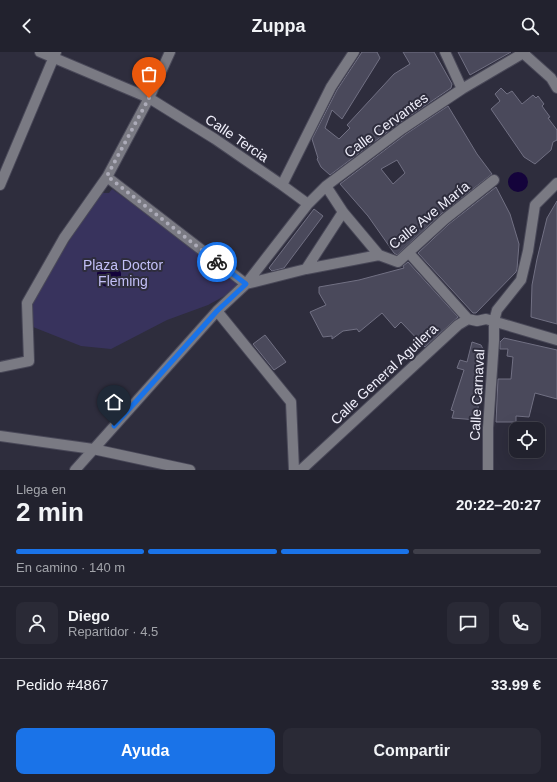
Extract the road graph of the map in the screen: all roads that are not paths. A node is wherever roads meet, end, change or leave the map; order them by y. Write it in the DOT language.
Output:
graph roads {
  1 [pos="40,52"];
  2 [pos="170,52"];
  3 [pos="354,52"];
  4 [pos="445,52"];
  5 [pos="524,53"];
  6 [pos="55,55"];
  7 [pos="557,88"];
  8 [pos="462,89"];
  9 [pos="149,98"];
  10 [pos="107,176"];
  11 [pos="494,180"];
  12 [pos="0,185"];
  13 [pos="282,185"];
  14 [pos="556,185"];
  15 [pos="326,186"];
  16 [pos="308,204"];
  17 [pos="343,212"];
  18 [pos="409,253"];
  19 [pos="379,255"];
  20 [pos="306,269"];
  21 [pos="246,284"];
  22 [pos="217,311"];
  23 [pos="468,319"];
  24 [pos="494,321"];
  25 [pos="557,340"];
  26 [pos="0,367"];
  27 [pos="0,436"];
  28 [pos="93,449"];
  29 [pos="75,470"];
  30 [pos="190,470"];
  31 [pos="294,470"];
  32 [pos="301,470"];
  33 [pos="488,470"];
  1 -- 6 [label="street, Calle Tercia"];
  2 -- 9 [label="street"];
  3 -- 13 [label="street"];
  4 -- 8 [label="street"];
  5 -- 7 [label="street"];
  5 -- 8 [label="street, Calle Cervantes"];
  6 -- 9 [label="street, Calle Tercia"];
  6 -- 12 [label="street"];
  8 -- 15 [label="street, Calle Cervantes"];
  9 -- 10 [label="street"];
  9 -- 13 [label="street, Calle Tercia"];
  10 -- 21 [label="street"];
  10 -- 26 [label="street"];
  11 -- 18 [label="street, Calle Ave María"];
  13 -- 16 [label="street, Calle Tercia"];
  14 -- 24 [label="street"];
  15 -- 16 [label="street, Calle Cervantes"];
  15 -- 17 [label="street"];
  16 -- 21 [label="street, Calle Cervantes"];
  17 -- 19 [label="street"];
  17 -- 20 [label="street"];
  18 -- 19 [label="street, Calle Ave María"];
  18 -- 23 [label="street"];
  19 -- 20 [label="street"];
  20 -- 21 [label="street"];
  21 -- 22 [label="street, Calle Cervantes"];
  22 -- 28 [label="street, Calle Cervantes"];
  22 -- 31 [label="street"];
  23 -- 24 [label="street"];
  23 -- 32 [label="street, Calle General Aguilera"];
  24 -- 25 [label="street"];
  24 -- 33 [label="street, Calle Carnaval"];
  27 -- 28 [label="street"];
  28 -- 29 [label="street, Calle Cervantes"];
  28 -- 30 [label="street"];
}
